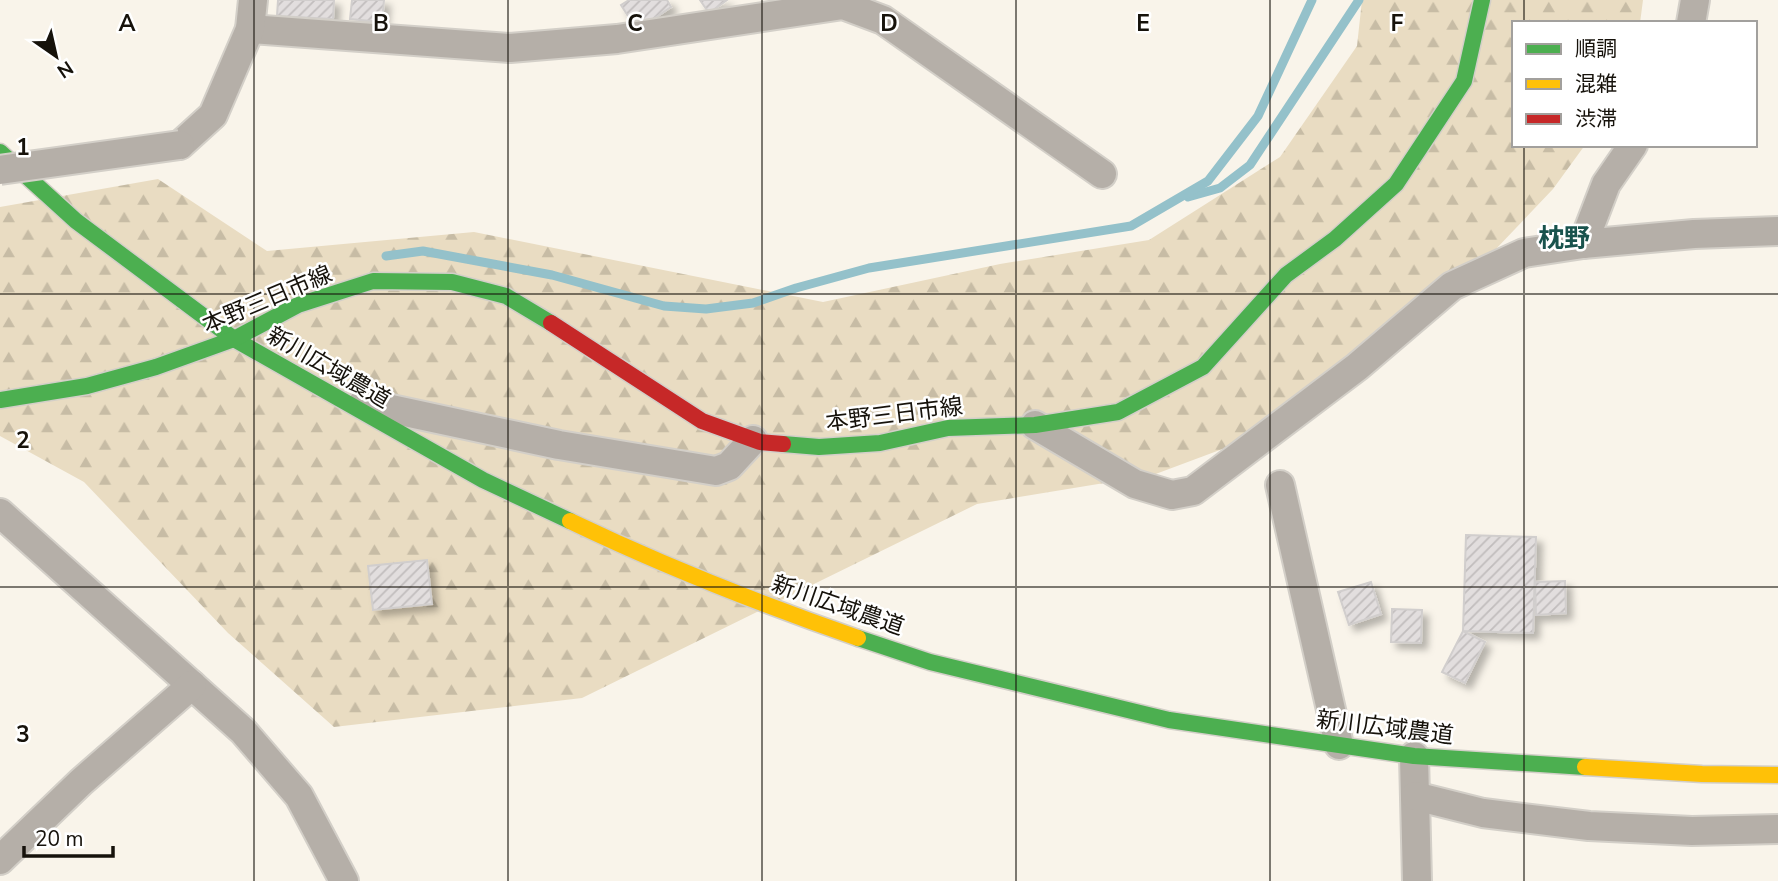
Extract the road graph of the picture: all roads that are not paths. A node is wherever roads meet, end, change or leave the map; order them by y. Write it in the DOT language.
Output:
graph roads {
  1 [pos="253,0"];
  2 [pos="1482,0"];
  3 [pos="1695,0"];
  4 [pos="1692,21"];
  5 [pos="250,29"];
  6 [pos="1632,147"];
  7 [pos="0,152"];
  8 [pos="0,170"];
  9 [pos="1102,174"];
  10 [pos="1778,231"];
  11 [pos="1583,244"];
  12 [pos="234,339"];
  13 [pos="337,397"];
  14 [pos="0,400"];
  15 [pos="1035,425"];
  16 [pos="753,440"];
  17 [pos="1280,485"];
  18 [pos="0,513"];
  19 [pos="192,685"];
  20 [pos="1339,745"];
  21 [pos="1414,756"];
  22 [pos="1778,775"];
  23 [pos="1415,796"];
  24 [pos="1778,829"];
  25 [pos="0,860"];
  26 [pos="344,881"];
  27 [pos="1417,881"];
  1 -- 5 [label="street"];
  2 -- 15 [label="street, 本野三日市線"];
  3 -- 4 [label="street"];
  5 -- 8 [label="street, bridge"];
  5 -- 9 [label="street"];
  6 -- 11 [label="street"];
  7 -- 12 [label="street, 新川広域農道"];
  10 -- 11 [label="street"];
  11 -- 15 [label="street"];
  12 -- 13 [label="street, 新川広域農道"];
  12 -- 14 [label="street, 本野三日市線"];
  12 -- 16 [label="street, 本野三日市線"];
  13 -- 16 [label="street"];
  13 -- 20 [label="street, 新川広域農道"];
  15 -- 16 [label="street, 本野三日市線"];
  17 -- 20 [label="street"];
  18 -- 19 [label="street"];
  19 -- 25 [label="street"];
  19 -- 26 [label="street"];
  20 -- 21 [label="street, 新川広域農道"];
  21 -- 22 [label="street, 新川広域農道"];
  21 -- 23 [label="street"];
  23 -- 24 [label="street"];
  23 -- 27 [label="street"];
}
